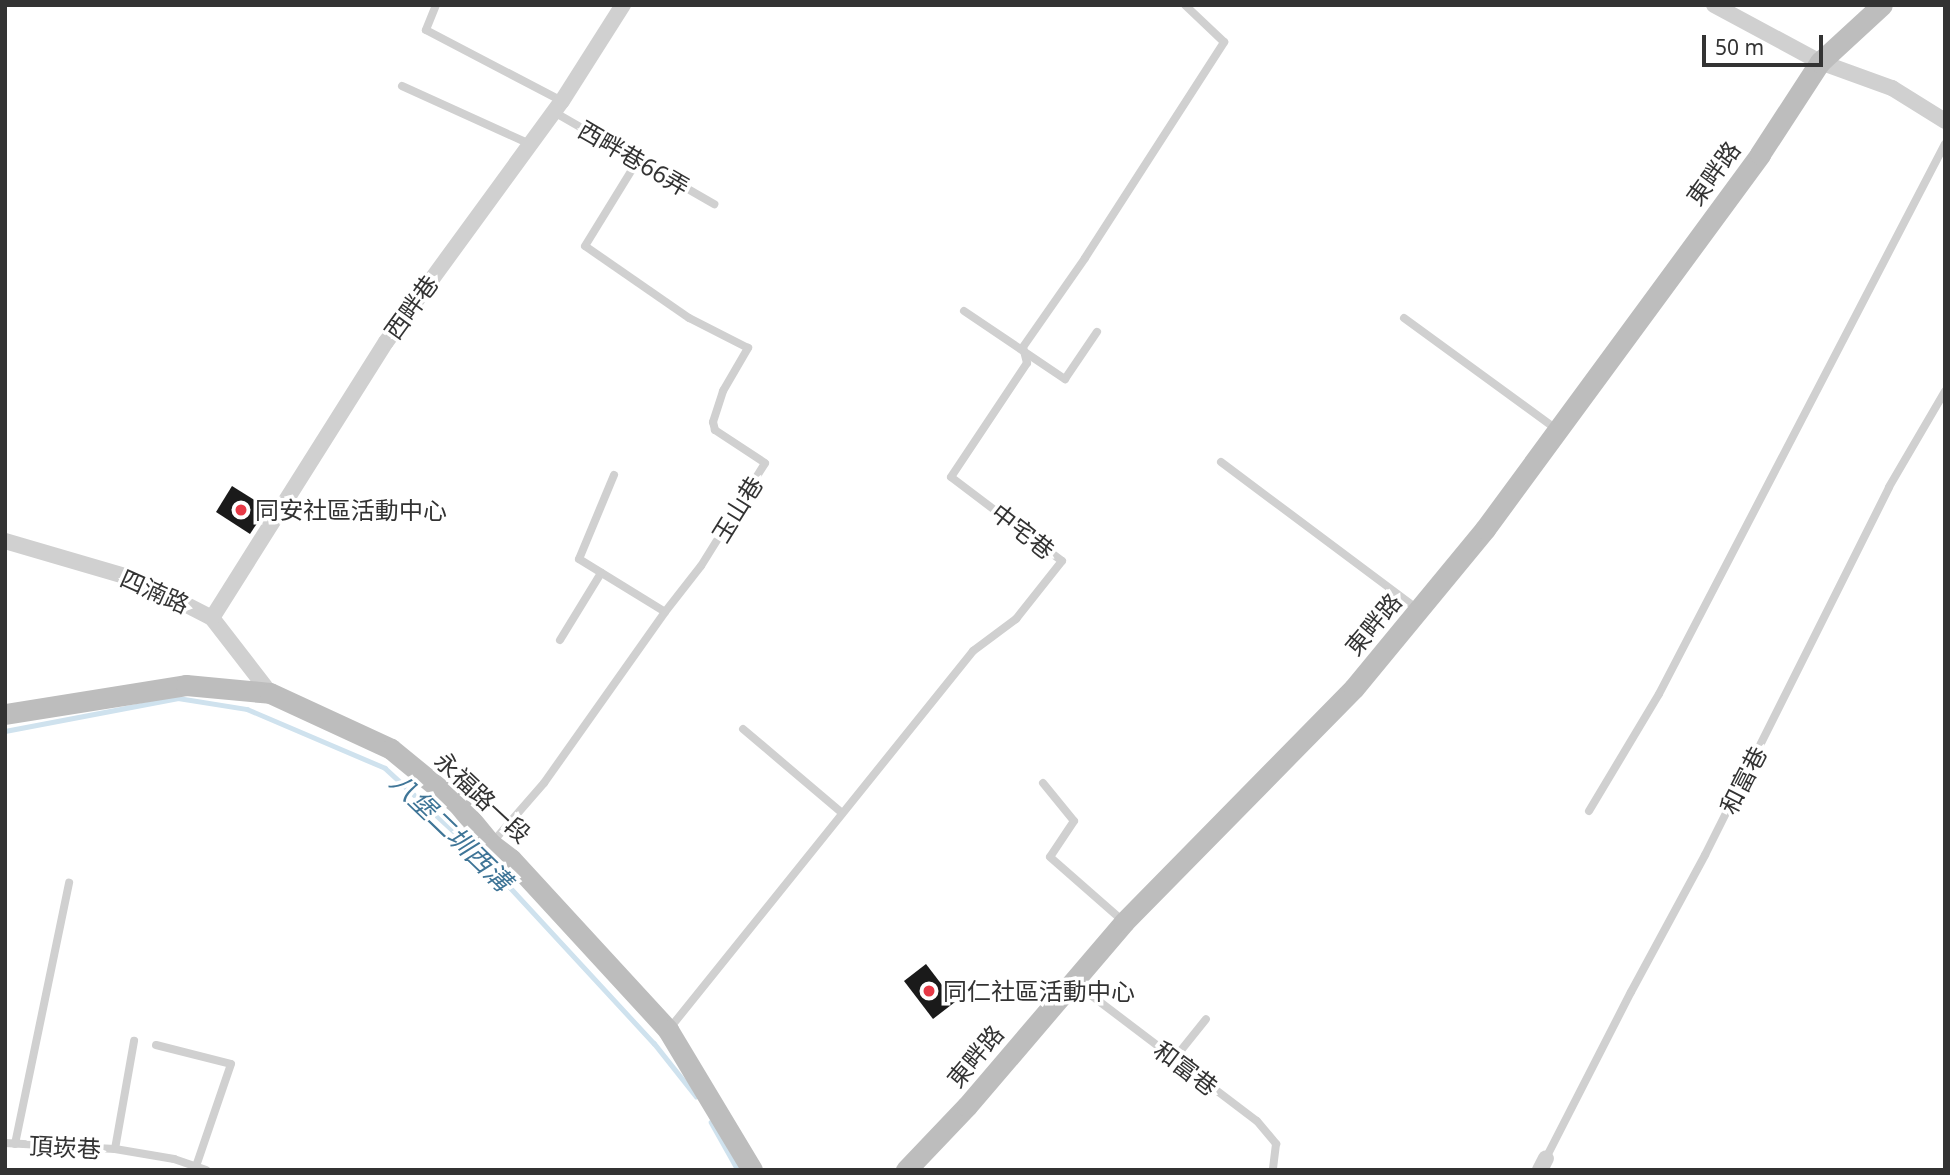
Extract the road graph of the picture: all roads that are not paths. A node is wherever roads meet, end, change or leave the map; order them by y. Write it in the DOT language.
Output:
graph roads {
  1 [pos="436,5"];
  2 [pos="623,5"];
  3 [pos="1185,5"];
  4 [pos="1714,5"];
  5 [pos="1882,5"];
  6 [pos="1819,62"];
  7 [pos="402,86"];
  8 [pos="558,106"];
  9 [pos="1945,121"];
  10 [pos="1945,144"];
  11 [pos="531,145"];
  12 [pos="638,160"];
  13 [pos="715,204"];
  14 [pos="964,312"];
  15 [pos="1405,318"];
  16 [pos="1097,332"];
  17 [pos="1028,356"];
  18 [pos="1945,391"];
  19 [pos="1558,430"];
  20 [pos="1221,462"];
  21 [pos="614,475"];
  22 [pos="5,541"];
  23 [pos="601,573"];
  24 [pos="1419,610"];
  25 [pos="664,612"];
  26 [pos="212,618"];
  27 [pos="560,640"];
  28 [pos="270,693"];
  29 [pos="5,714"];
  30 [pos="743,729"];
  31 [pos="1042,783"];
  32 [pos="1589,811"];
  33 [pos="841,812"];
  34 [pos="491,844"];
  35 [pos="69,883"];
  36 [pos="1124,922"];
  37 [pos="1071,981"];
  38 [pos="1206,1019"];
  39 [pos="668,1030"];
  40 [pos="134,1041"];
  41 [pos="156,1045"];
  42 [pos="1174,1059"];
  43 [pos="5,1143"];
  44 [pos="15,1144"];
  45 [pos="115,1149"];
  46 [pos="1543,1164"];
  47 [pos="195,1166"];
  48 [pos="206,1170"];
  49 [pos="752,1170"];
  50 [pos="906,1170"];
  51 [pos="1273,1170"];
  1 -- 8 [label="lane, 西畔巷66弄"];
  2 -- 8 [label="street, 西畔巷"];
  3 -- 17 [label="lane, 中宅巷"];
  4 -- 6 [label="street"];
  5 -- 6 [label="street, 東畔路"];
  6 -- 9 [label="street"];
  6 -- 19 [label="street, 東畔路"];
  7 -- 11 [label="lane"];
  8 -- 11 [label="street, 西畔巷"];
  8 -- 12 [label="lane, 西畔巷66弄"];
  10 -- 32 [label="lane"];
  11 -- 26 [label="street, 西畔巷"];
  12 -- 13 [label="lane, 西畔巷66弄"];
  12 -- 25 [label="lane, 玉山巷"];
  14 -- 17 [label="lane"];
  15 -- 19 [label="lane"];
  16 -- 17 [label="lane"];
  17 -- 33 [label="lane, 中宅巷"];
  18 -- 46 [label="lane, 和富巷"];
  19 -- 24 [label="street, 東畔路"];
  20 -- 24 [label="lane"];
  21 -- 23 [label="lane"];
  22 -- 26 [label="street, 四湳路"];
  23 -- 25 [label="lane"];
  23 -- 27 [label="lane"];
  24 -- 36 [label="street, 東畔路"];
  25 -- 34 [label="lane, 玉山巷"];
  26 -- 28 [label="street, 四湳路"];
  28 -- 29 [label="street, 永福路一段"];
  28 -- 34 [label="street, 永福路一段"];
  30 -- 33 [label="lane"];
  31 -- 36 [label="lane"];
  33 -- 39 [label="lane, 中宅巷"];
  34 -- 39 [label="street, 永福路一段"];
  35 -- 44 [label="lane"];
  36 -- 37 [label="street, 東畔路"];
  37 -- 42 [label="lane, 和富巷"];
  37 -- 50 [label="street, 東畔路"];
  38 -- 42 [label="lane"];
  39 -- 49 [label="street, 永福路一段"];
  40 -- 45 [label="lane"];
  41 -- 47 [label="lane"];
  42 -- 51 [label="lane, 和富巷"];
  43 -- 44 [label="lane, 頂崁巷"];
  44 -- 45 [label="lane, 頂崁巷"];
  45 -- 47 [label="lane, 頂崁巷"];
  47 -- 48 [label="lane, 頂崁巷"];
}
